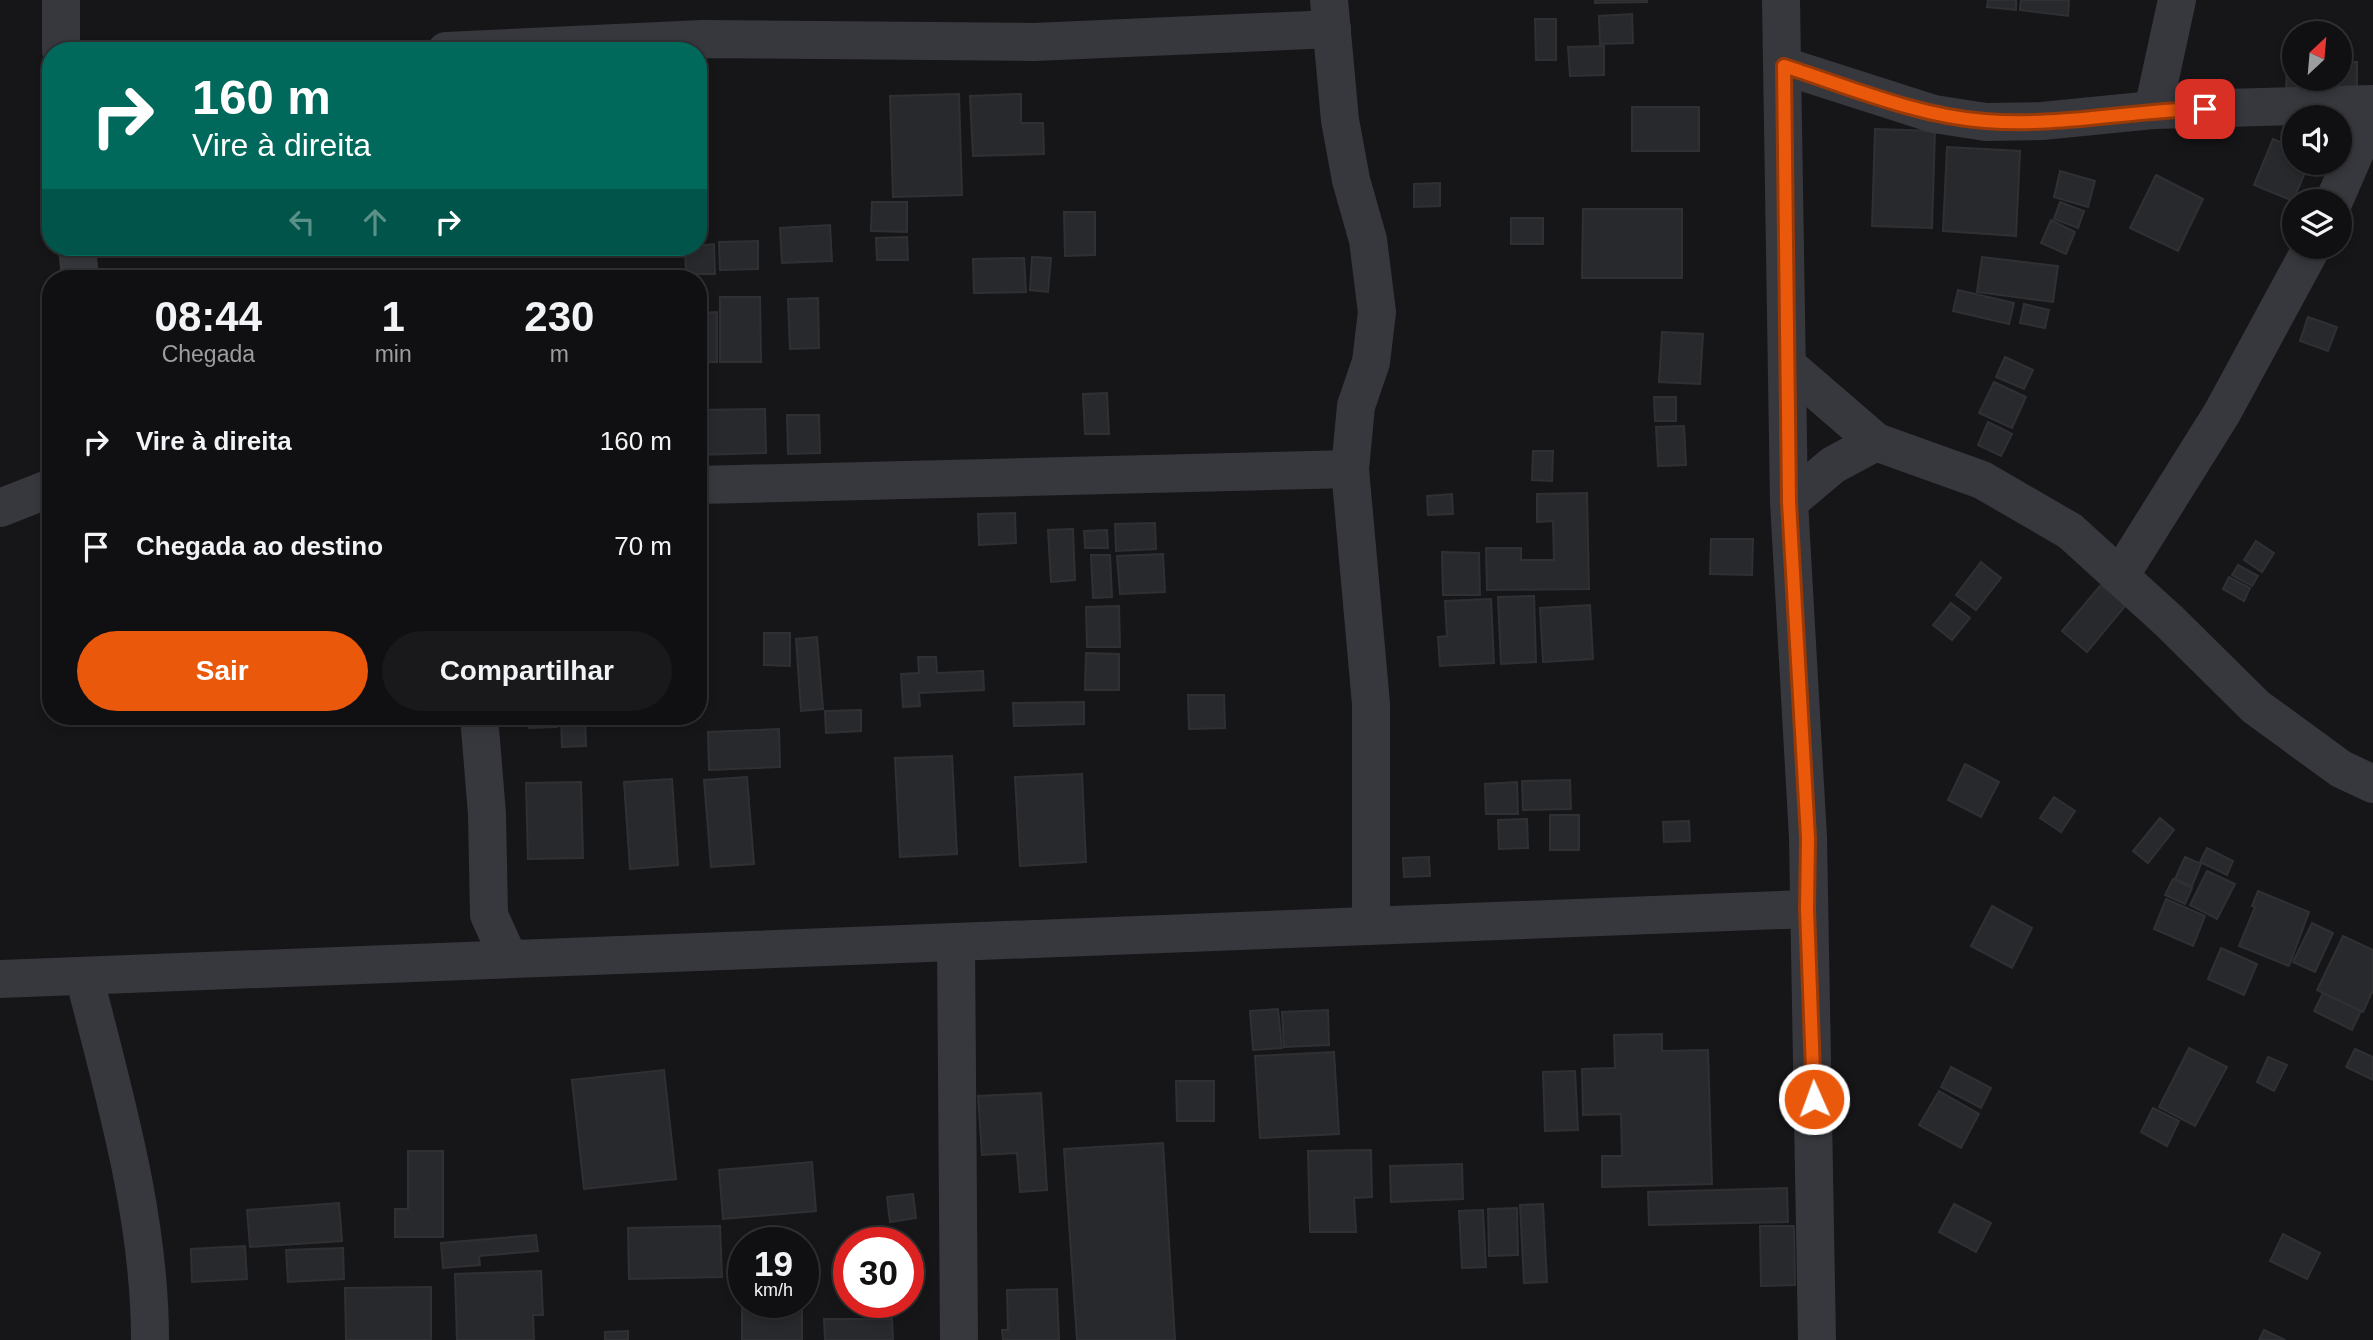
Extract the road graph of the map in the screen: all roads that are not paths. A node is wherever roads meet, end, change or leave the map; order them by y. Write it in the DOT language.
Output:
graph roads {
  1 [pos="61,0"];
  2 [pos="1781,0"];
  3 [pos="2177,0"];
  4 [pos="1330,14"];
  5 [pos="61,42"];
  6 [pos="623,42"];
  7 [pos="1784,66"];
  8 [pos="2373,104"];
  9 [pos="2152,110"];
  10 [pos="2373,111"];
  11 [pos="2339,189"];
  12 [pos="2305,259"];
  13 [pos="1788,366"];
  14 [pos="1876,442"];
  15 [pos="1350,469"];
  16 [pos="707,485"];
  17 [pos="42,492"];
  18 [pos="1789,502"];
  19 [pos="0,508"];
  20 [pos="2120,576"];
  21 [pos="480,725"];
  22 [pos="2373,784"];
  23 [pos="1807,909"];
  24 [pos="489,915"];
  25 [pos="1371,925"];
  26 [pos="956,942"];
  27 [pos="509,959"];
  28 [pos="448,961"];
  29 [pos="84,975"];
  30 [pos="0,979"];
  31 [pos="150,1340"];
  32 [pos="959,1340"];
  33 [pos="1817,1340"];
  1 -- 5 [label="street"];
  2 -- 7 [label="street"];
  3 -- 9 [label="street"];
  4 -- 6 [label="street"];
  4 -- 15 [label="street"];
  7 -- 9 [label="street"];
  7 -- 13 [label="street"];
  8 -- 9 [label="street"];
  10 -- 11 [label="street"];
  12 -- 20 [label="street"];
  13 -- 14 [label="street"];
  13 -- 18 [label="street"];
  14 -- 18 [label="street"];
  14 -- 20 [label="street"];
  15 -- 16 [label="street"];
  15 -- 25 [label="street"];
  17 -- 19 [label="street"];
  18 -- 23 [label="street"];
  20 -- 22 [label="street"];
  21 -- 24 [label="street"];
  23 -- 25 [label="street"];
  23 -- 33 [label="street"];
  24 -- 27 [label="street"];
  24 -- 28 [label="street"];
  25 -- 26 [label="street"];
  26 -- 27 [label="street"];
  26 -- 32 [label="street"];
  27 -- 28 [label="street"];
  28 -- 29 [label="street"];
  29 -- 30 [label="street"];
  29 -- 31 [label="street"];
}
